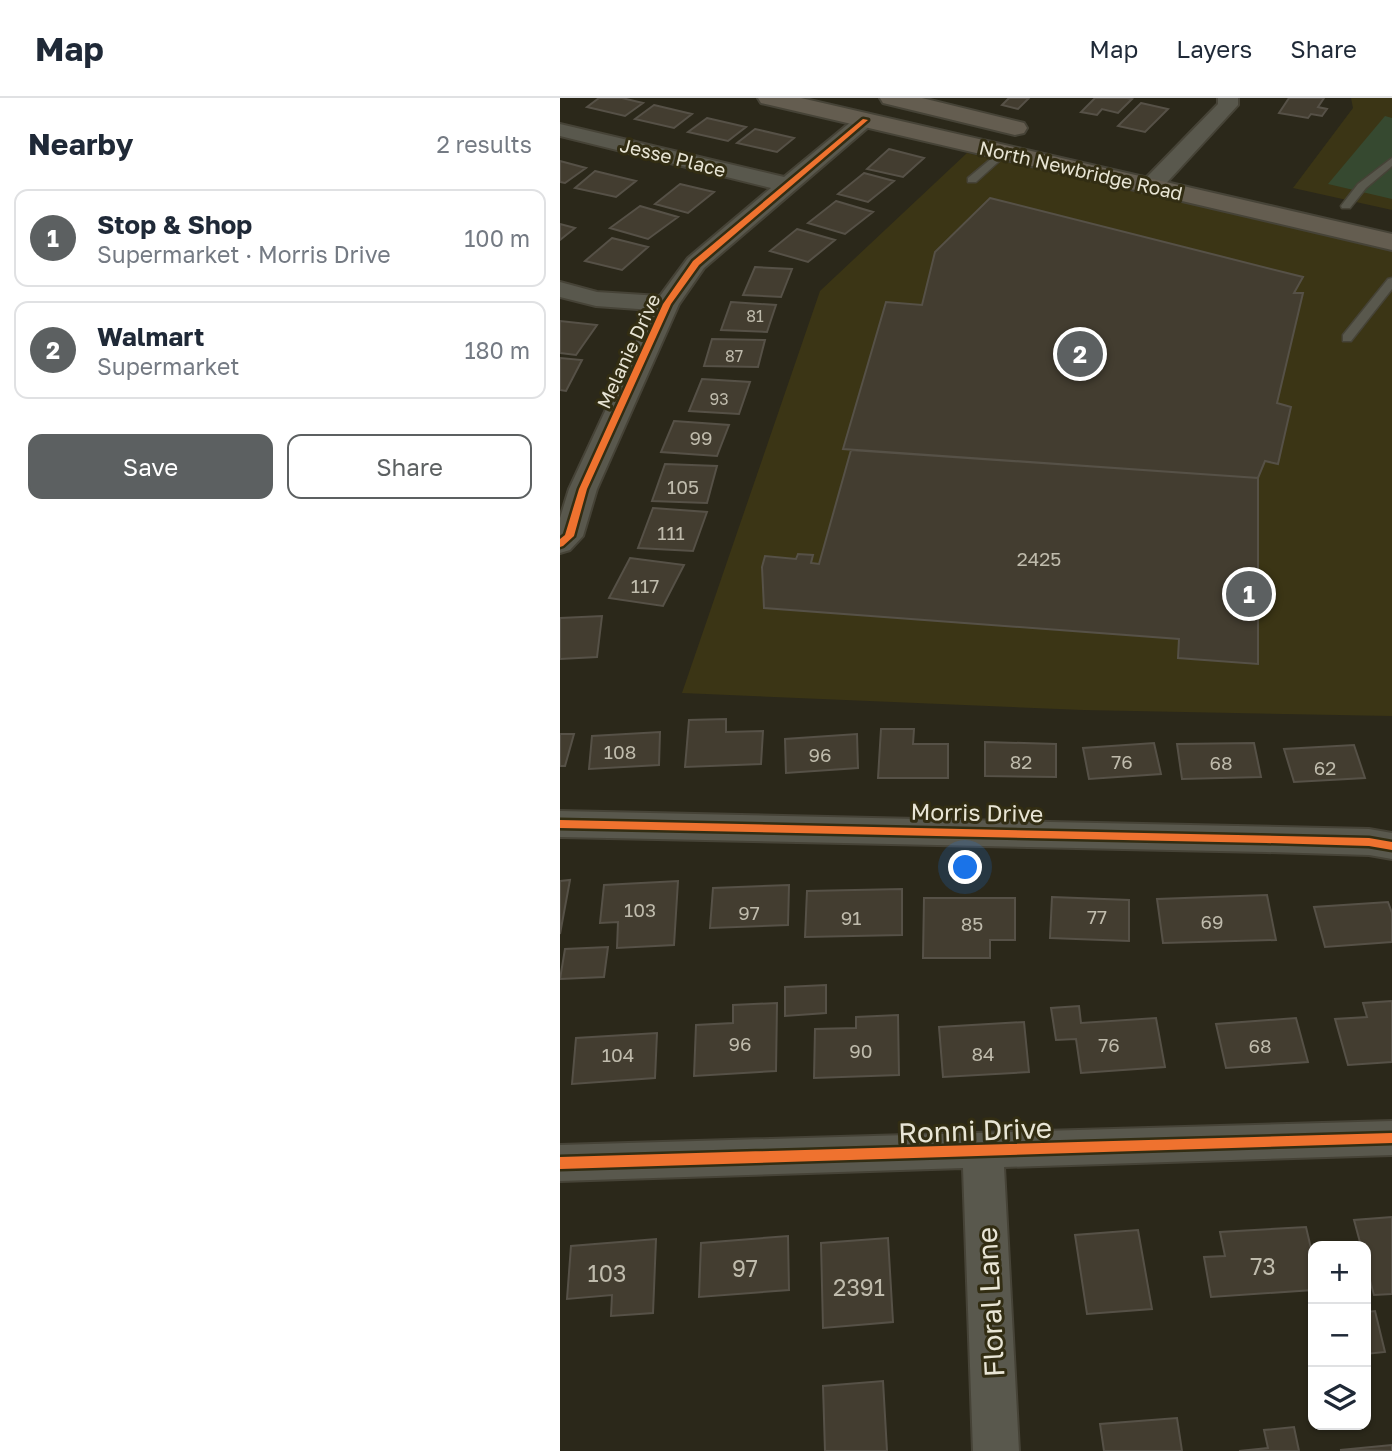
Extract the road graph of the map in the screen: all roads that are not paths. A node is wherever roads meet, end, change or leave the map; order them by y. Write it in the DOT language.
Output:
graph roads {
  1 [pos="770,98"];
  2 [pos="892,98"];
  3 [pos="1228,98"];
  4 [pos="865,120"];
  5 [pos="560,130"];
  6 [pos="1035,132"];
  7 [pos="1003,152"];
  8 [pos="1139,158"];
  9 [pos="1392,161"];
  10 [pos="1171,165"];
  11 [pos="1196,171"];
  12 [pos="972,180"];
  13 [pos="787,185"];
  14 [pos="1151,186"];
  15 [pos="1361,209"];
  16 [pos="1392,242"];
  17 [pos="1392,281"];
  18 [pos="560,289"];
  19 [pos="667,304"];
  20 [pos="1347,338"];
  21 [pos="560,544"];
  22 [pos="560,824"];
  23 [pos="1392,846"];
  24 [pos="1392,1138"];
  25 [pos="983,1153"];
  26 [pos="560,1163"];
  27 [pos="996,1451"];
  1 -- 4 [label="main road, North Newbridge Road"];
  2 -- 6 [label="main road, North Newbridge Road"];
  3 -- 10 [label="street"];
  4 -- 7 [label="main road, North Newbridge Road"];
  4 -- 13 [label="street, Melanie Drive"];
  5 -- 13 [label="street, Jesse Place"];
  7 -- 12 [label="lane"];
  7 -- 14 [label="main road, North Newbridge Road"];
  8 -- 10 [label="main road, North Newbridge Road"];
  9 -- 15 [label="lane"];
  10 -- 11 [label="main road, North Newbridge Road"];
  10 -- 14 [label="street"];
  13 -- 19 [label="street, Melanie Drive"];
  14 -- 16 [label="main road, North Newbridge Road"];
  17 -- 20 [label="lane"];
  18 -- 19 [label="street"];
  19 -- 21 [label="street, Melanie Drive"];
  22 -- 23 [label="street, Morris Drive"];
  24 -- 25 [label="street, Ronni Drive"];
  25 -- 26 [label="street, Ronni Drive"];
  25 -- 27 [label="street, Floral Lane"];
}
